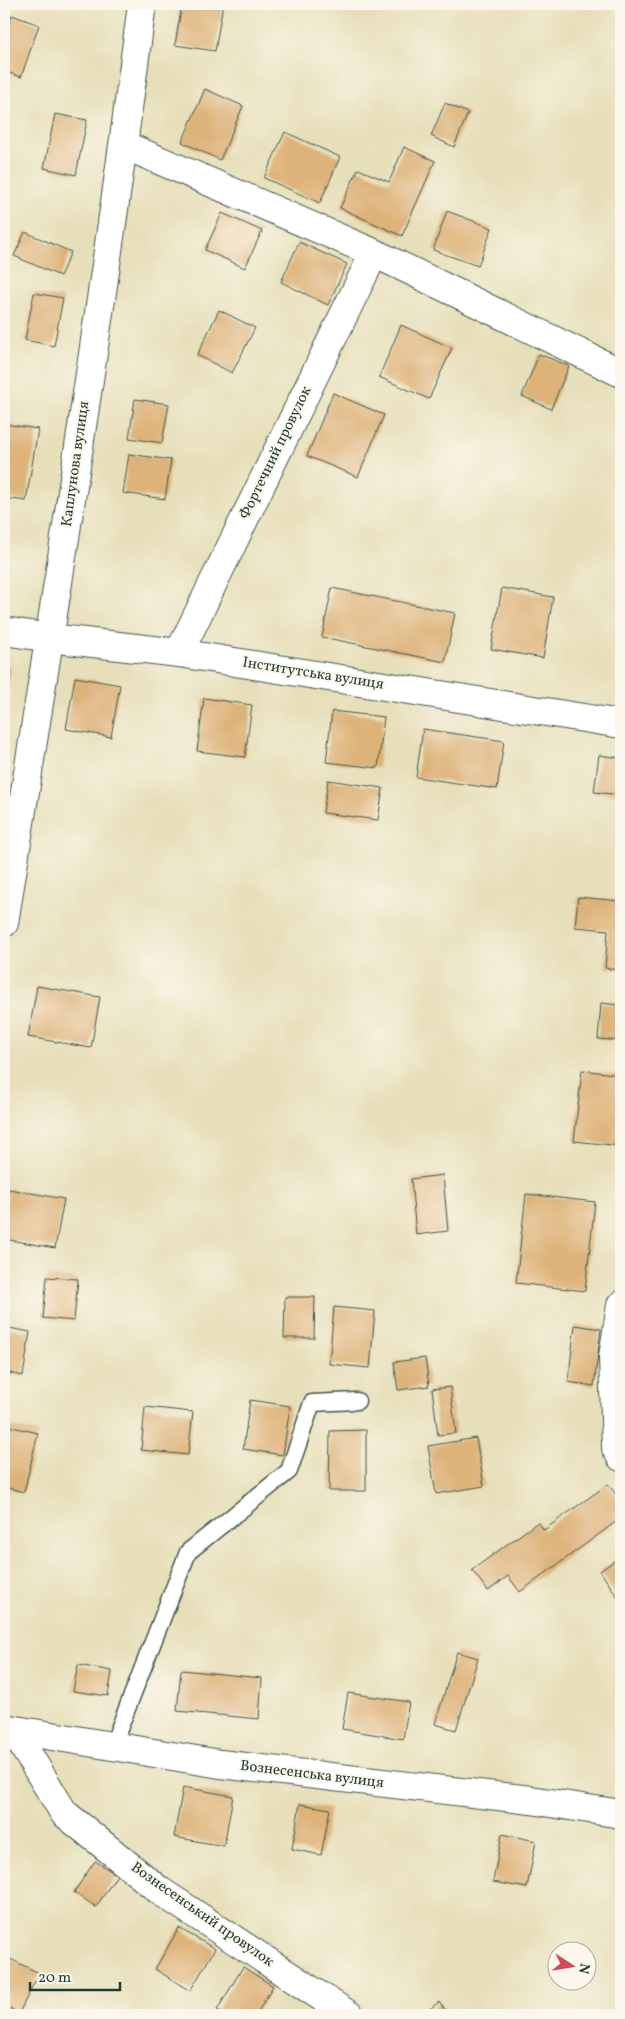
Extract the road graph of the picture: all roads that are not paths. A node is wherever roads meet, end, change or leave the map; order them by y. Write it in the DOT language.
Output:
graph roads {
  1 [pos="142,4"];
  2 [pos="124,145"];
  3 [pos="374,253"];
  4 [pos="621,373"];
  5 [pos="4,631"];
  6 [pos="50,638"];
  7 [pos="179,653"];
  8 [pos="621,724"];
  9 [pos="8,867"];
  10 [pos="4,923"];
  11 [pos="621,1305"];
  12 [pos="357,1401"];
  13 [pos="621,1457"];
  14 [pos="9,1730"];
  15 [pos="112,1747"];
  16 [pos="621,1814"];
  17 [pos="349,2015"];
  1 -- 2 [label="street, Каплунова вулиця"];
  2 -- 3 [label="street"];
  2 -- 6 [label="street, Каплунова вулиця"];
  3 -- 4 [label="street"];
  3 -- 7 [label="street, Фортечний провулок"];
  5 -- 6 [label="street, Інститутська вулиця"];
  6 -- 7 [label="street, Інститутська вулиця"];
  6 -- 9 [label="street, Каплунова вулиця"];
  7 -- 8 [label="street, Інститутська вулиця"];
  9 -- 10 [label="street, Каплунова вулиця"];
  11 -- 13 [label="street"];
  12 -- 15 [label="lane"];
  14 -- 15 [label="street, Вознесенська вулиця"];
  14 -- 17 [label="street, Вознесенський провулок"];
  15 -- 16 [label="street, Вознесенська вулиця"];
}
